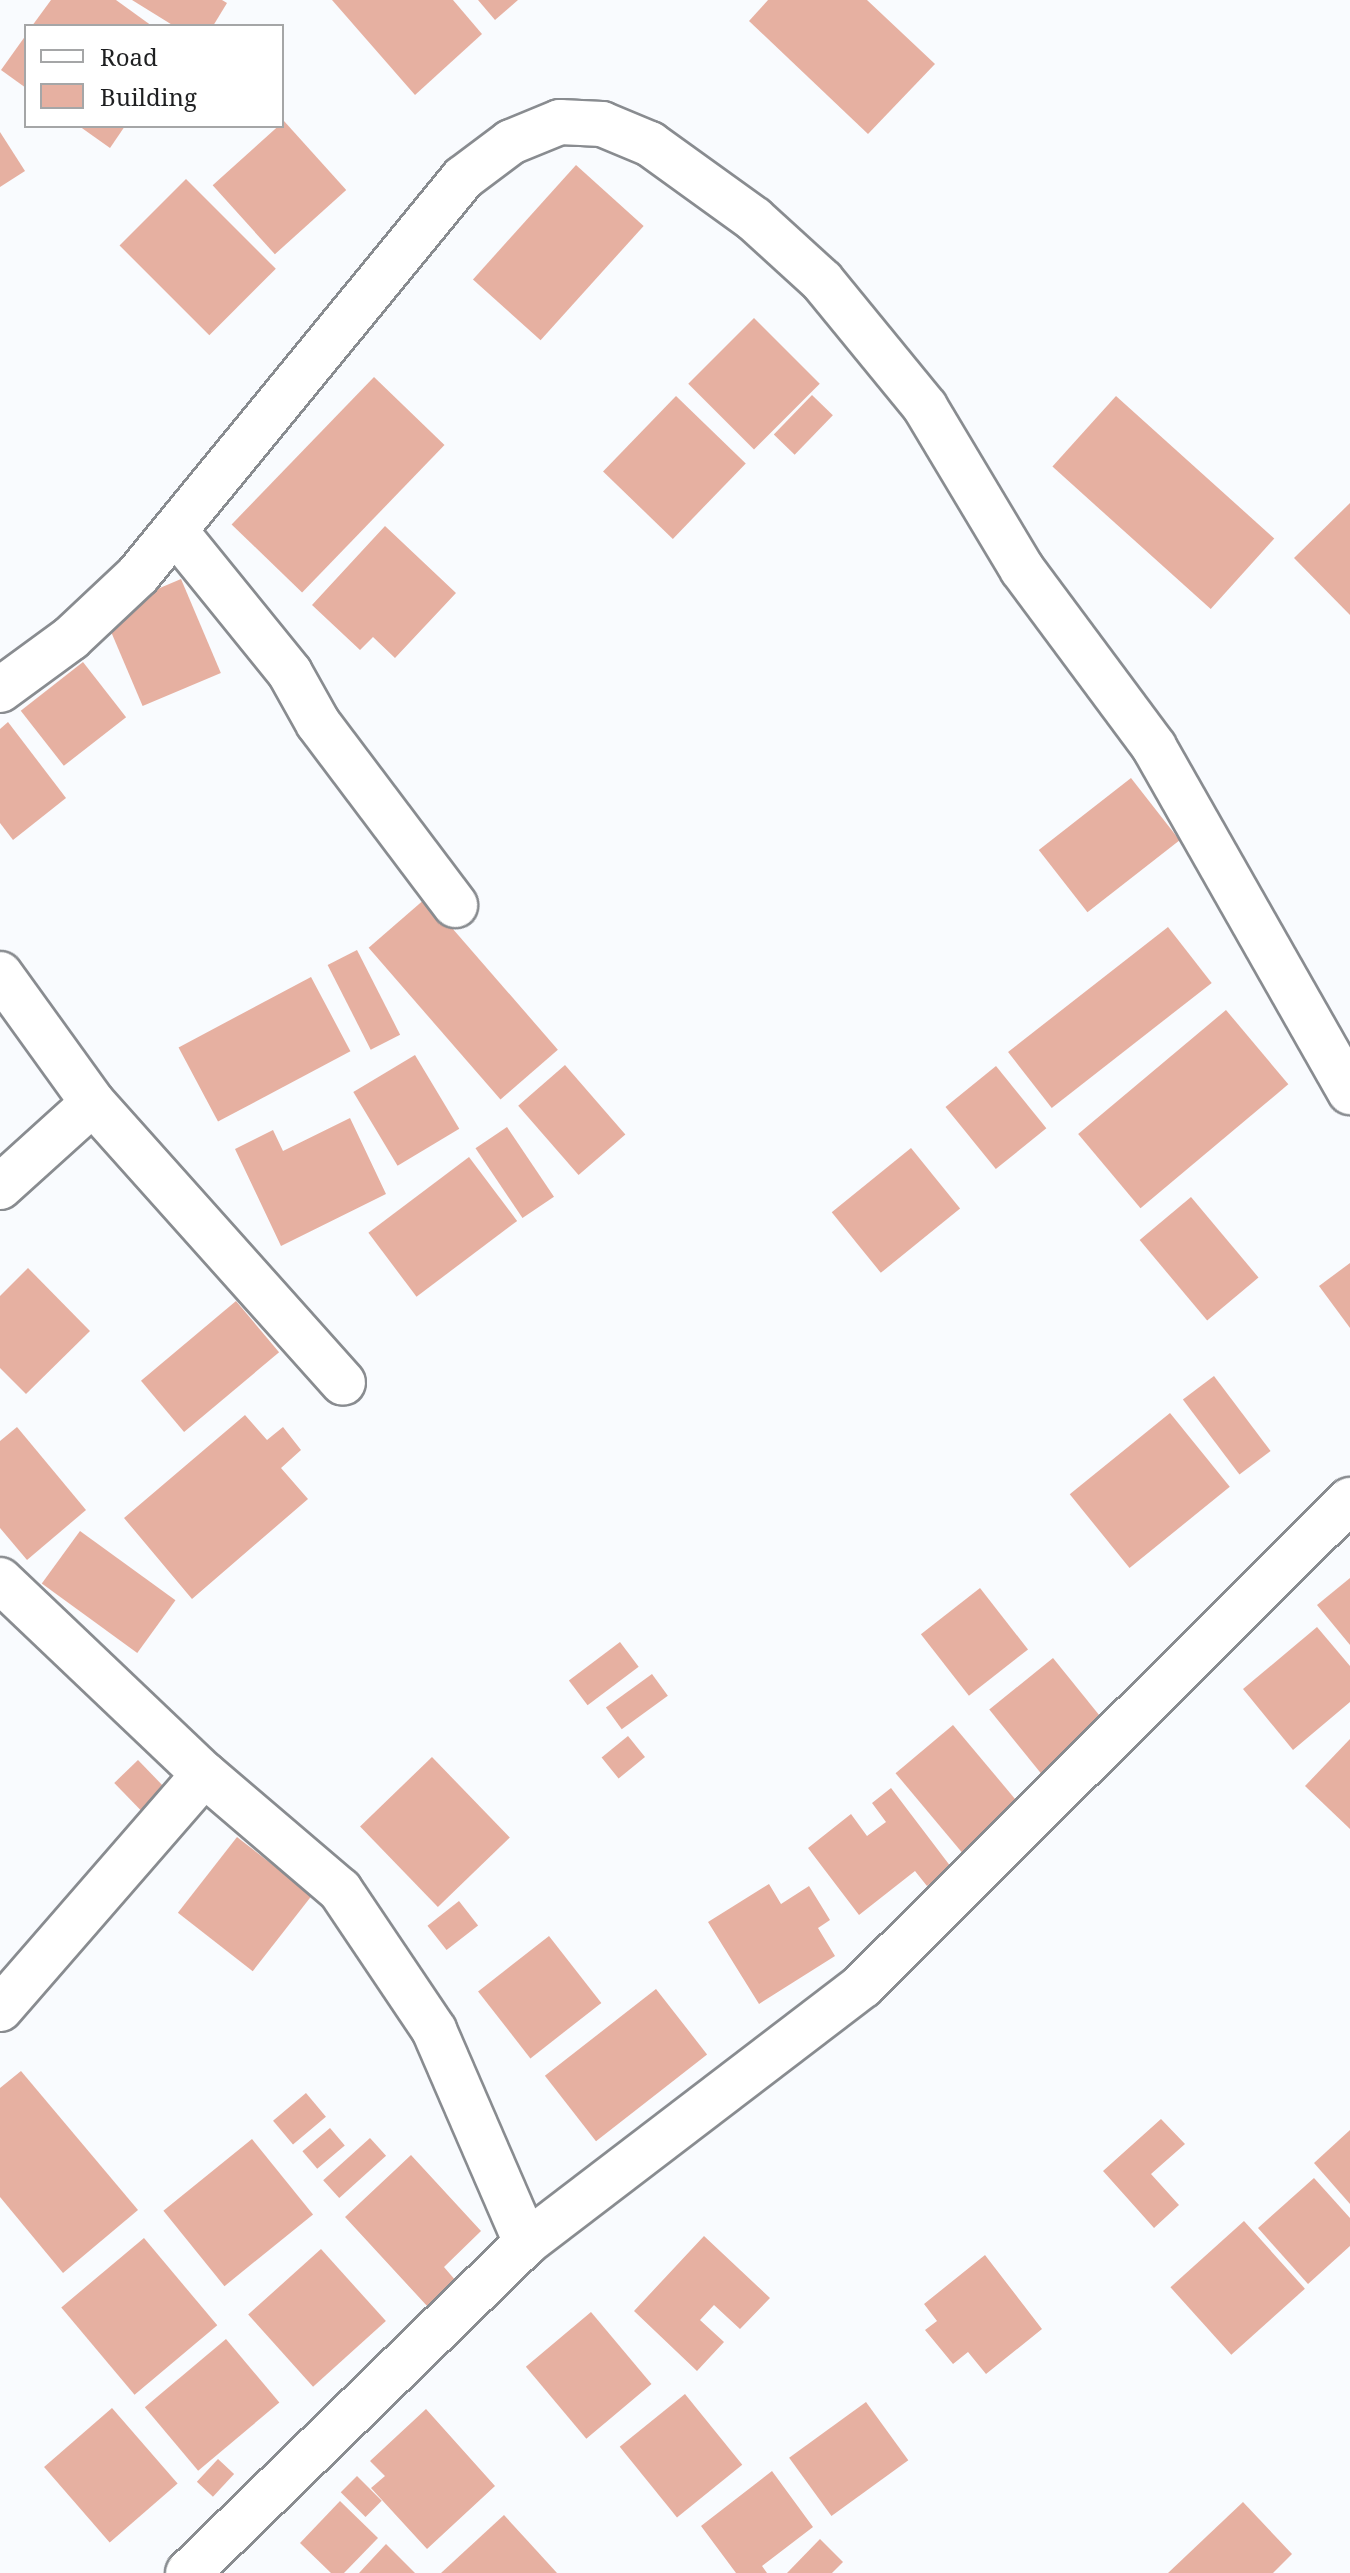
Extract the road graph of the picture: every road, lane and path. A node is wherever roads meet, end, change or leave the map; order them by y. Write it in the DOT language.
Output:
graph roads {
  1 [pos="176,532"];
  2 [pos="0,690"];
  3 [pos="455,905"];
  4 [pos="0,974"];
  5 [pos="1350,1092"];
  6 [pos="93,1103"];
  7 [pos="0,1187"];
  8 [pos="343,1383"];
  9 [pos="1350,1500"];
  10 [pos="0,1580"];
  11 [pos="204,1774"];
  12 [pos="0,2009"];
  13 [pos="526,2243"];
  14 [pos="188,2573"];
  1 -- 2 [label="street"];
  1 -- 3 [label="street"];
  1 -- 5 [label="street"];
  4 -- 6 [label="street"];
  6 -- 7 [label="street"];
  6 -- 8 [label="street"];
  9 -- 13 [label="street"];
  10 -- 11 [label="street"];
  11 -- 12 [label="street"];
  11 -- 13 [label="street"];
  13 -- 14 [label="street"];
}
